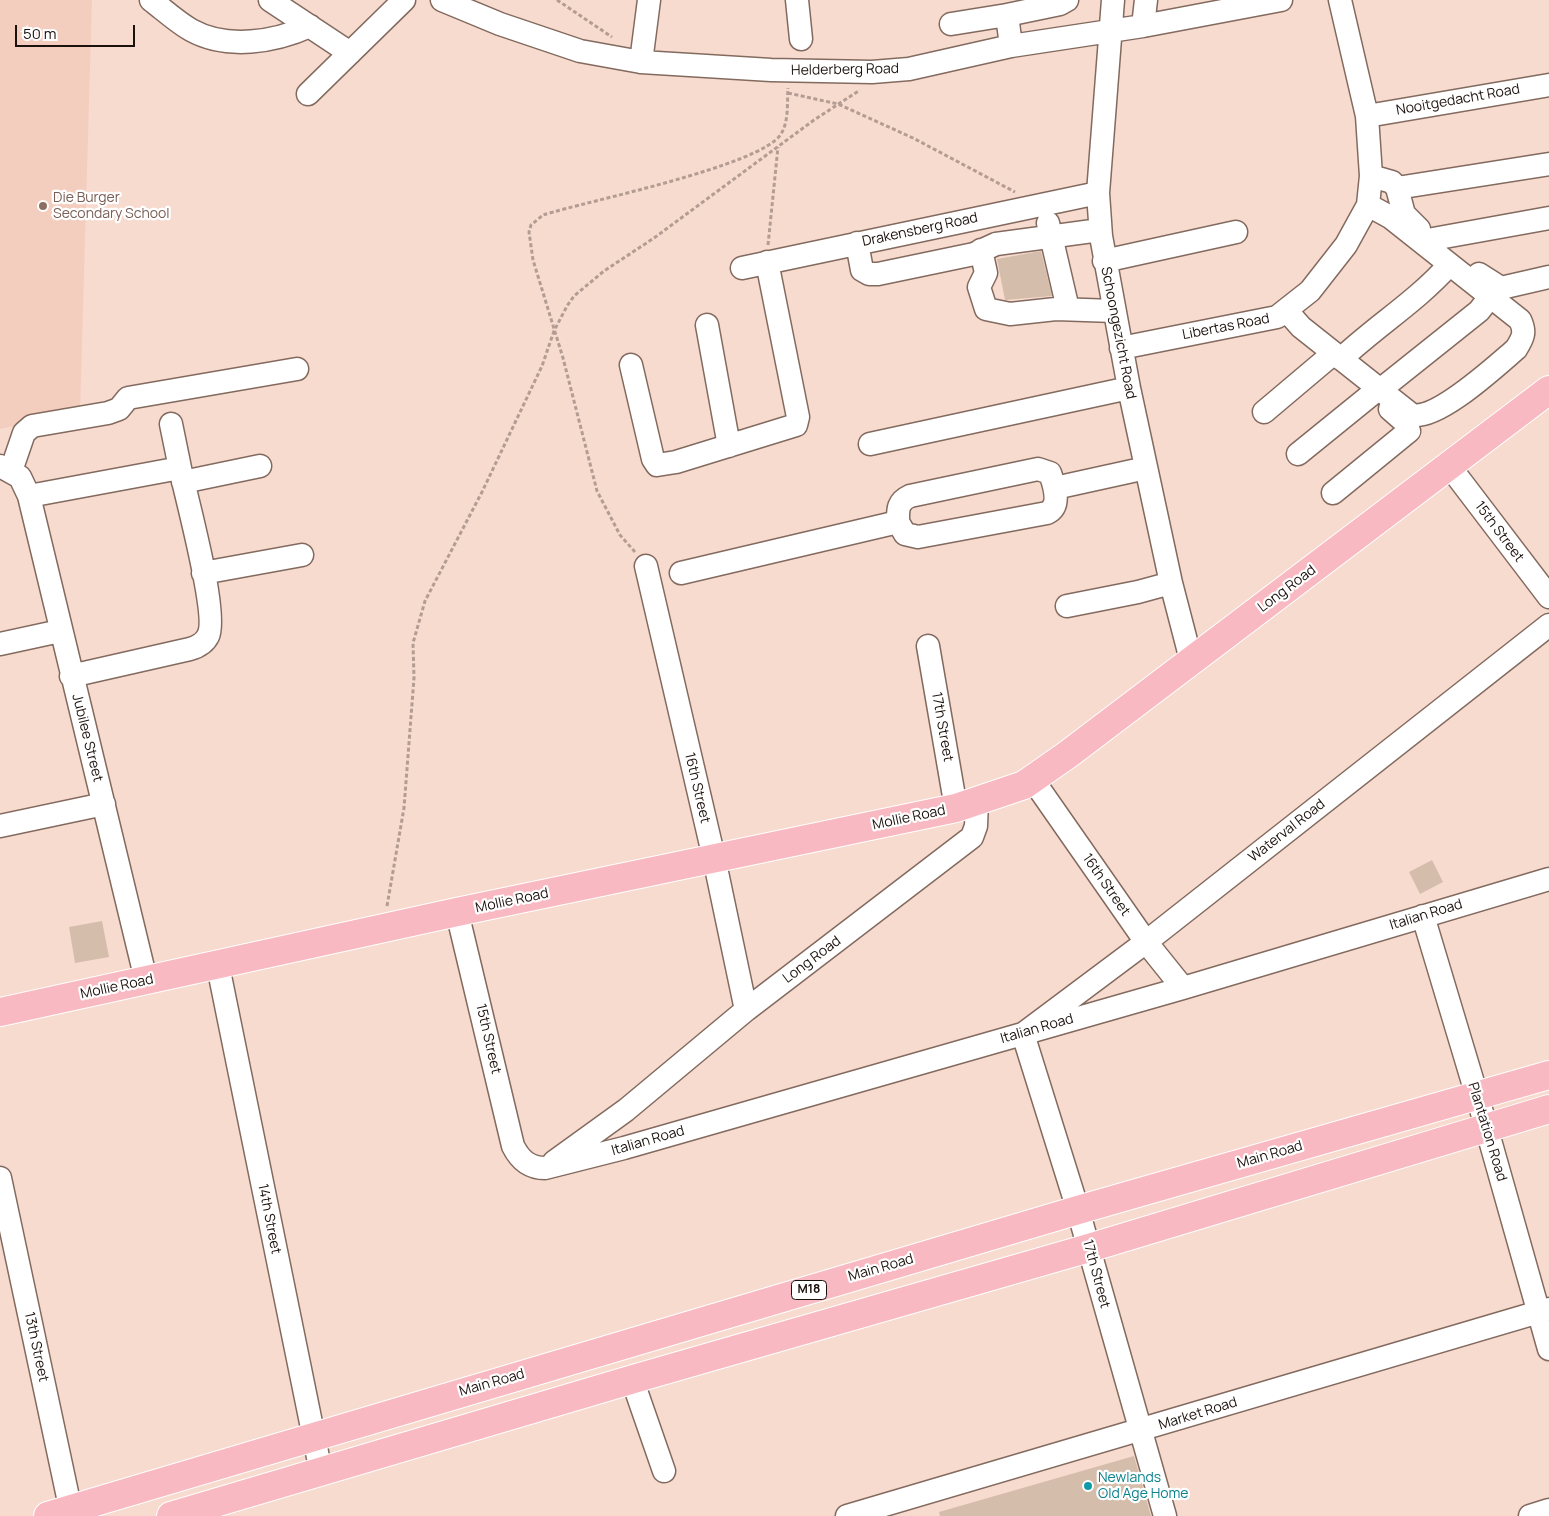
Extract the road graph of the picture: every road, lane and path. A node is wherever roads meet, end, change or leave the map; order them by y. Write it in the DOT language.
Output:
graph roads {
  1 [pos="151,0"];
  2 [pos="270,0"];
  3 [pos="404,0"];
  4 [pos="442,0"];
  5 [pos="557,0"];
  6 [pos="649,0"];
  7 [pos="1067,0"];
  8 [pos="1113,0"];
  9 [pos="1146,0"];
  10 [pos="1281,0"];
  11 [pos="1340,0"];
  12 [pos="1007,15"];
  13 [pos="951,24"];
  14 [pos="310,26"];
  15 [pos="1143,26"];
  16 [pos="1110,29"];
  17 [pos="1011,46"];
  18 [pos="350,53"];
  19 [pos="641,56"];
  20 [pos="789,70"];
  21 [pos="1549,85"];
  22 [pos="863,88"];
  23 [pos="788,93"];
  24 [pos="308,94"];
  25 [pos="838,104"];
  26 [pos="1367,116"];
  27 [pos="778,146"];
  28 [pos="1549,164"];
  29 [pos="1371,176"];
  30 [pos="1397,188"];
  31 [pos="1098,193"];
  32 [pos="1041,205"];
  33 [pos="1368,205"];
  34 [pos="1549,218"];
  35 [pos="1100,230"];
  36 [pos="1236,232"];
  37 [pos="1052,237"];
  38 [pos="1432,239"];
  39 [pos="857,243"];
  40 [pos="981,250"];
  41 [pos="1104,261"];
  42 [pos="767,262"];
  43 [pos="1449,265"];
  44 [pos="742,268"];
  45 [pos="1549,277"];
  46 [pos="1490,297"];
  47 [pos="1068,309"];
  48 [pos="1114,311"];
  49 [pos="1281,313"];
  50 [pos="707,325"];
  51 [pos="554,331"];
  52 [pos="1121,348"];
  53 [pos="1335,359"];
  54 [pos="631,365"];
  55 [pos="297,369"];
  56 [pos="1129,388"];
  57 [pos="1549,390"];
  58 [pos="1376,392"];
  59 [pos="1264,412"];
  60 [pos="171,424"];
  61 [pos="870,444"];
  62 [pos="728,446"];
  63 [pos="1298,454"];
  64 [pos="260,466"];
  65 [pos="1450,467"];
  66 [pos="5,468"];
  67 [pos="1146,468"];
  68 [pos="181,475"];
  69 [pos="1056,488"];
  70 [pos="1333,493"];
  71 [pos="29,496"];
  72 [pos="898,522"];
  73 [pos="302,555"];
  74 [pos="646,566"];
  75 [pos="202,573"];
  76 [pos="681,573"];
  77 [pos="1171,583"];
  78 [pos="1549,597"];
  79 [pos="1067,606"];
  80 [pos="1549,625"];
  81 [pos="60,631"];
  82 [pos="0,644"];
  83 [pos="928,646"];
  84 [pos="1191,660"];
  85 [pos="71,676"];
  86 [pos="1028,782"];
  87 [pos="104,804"];
  88 [pos="967,804"];
  89 [pos="0,826"];
  90 [pos="714,858"];
  91 [pos="1549,864"];
  92 [pos="1549,879"];
  93 [pos="1514,889"];
  94 [pos="457,912"];
  95 [pos="1423,916"];
  96 [pos="383,929"];
  97 [pos="1146,942"];
  98 [pos="218,966"];
  99 [pos="146,980"];
  100 [pos="1182,988"];
  101 [pos="746,1010"];
  102 [pos="0,1012"];
  103 [pos="1023,1034"];
  104 [pos="1549,1075"];
  105 [pos="1476,1096"];
  106 [pos="1549,1109"];
  107 [pos="626,1110"];
  108 [pos="1486,1126"];
  109 [pos="624,1148"];
  110 [pos="535,1165"];
  111 [pos="0,1178"];
  112 [pos="1078,1210"];
  113 [pos="1089,1248"];
  114 [pos="1544,1311"];
  115 [pos="1549,1349"];
  116 [pos="632,1379"];
  117 [pos="1140,1432"];
  118 [pos="313,1436"];
  119 [pos="664,1471"];
  120 [pos="321,1472"];
  121 [pos="1549,1510"];
  122 [pos="64,1514"];
  123 [pos="172,1516"];
  124 [pos="847,1516"];
  125 [pos="1165,1516"];
  126 [pos="1530,1516"];
  1 -- 14 [label="street"];
  2 -- 14 [label="street"];
  3 -- 18 [label="street"];
  4 -- 19 [label="street, Helderberg Road"];
  5 -- 19 [label="path"];
  6 -- 19 [label="street"];
  7 -- 12 [label="street"];
  8 -- 16 [label="street, Schoongezicht Road"];
  9 -- 15 [label="street"];
  10 -- 15 [label="street, Helderberg Road"];
  11 -- 26 [label="street, Libertas Road"];
  12 -- 13 [label="street"];
  12 -- 17 [label="street"];
  14 -- 18 [label="street"];
  15 -- 16 [label="street, Helderberg Road"];
  16 -- 17 [label="street, Helderberg Road"];
  16 -- 31 [label="street, Schoongezicht Road"];
  17 -- 20 [label="street, Helderberg Road"];
  18 -- 24 [label="street"];
  19 -- 20 [label="street, Helderberg Road"];
  20 -- 23 [label="path"];
  21 -- 26 [label="street, Nooitgedacht Road"];
  22 -- 25 [label="path"];
  23 -- 25 [label="path"];
  23 -- 51 [label="path"];
  25 -- 27 [label="path"];
  25 -- 32 [label="path"];
  26 -- 29 [label="street, Libertas Road"];
  27 -- 42 [label="path"];
  27 -- 51 [label="path"];
  28 -- 30 [label="street"];
  29 -- 30 [label="street"];
  29 -- 33 [label="street, Libertas Road"];
  30 -- 38 [label="street"];
  31 -- 32 [label="street, Drakensberg Road"];
  31 -- 35 [label="street, Schoongezicht Road"];
  32 -- 37 [label="street"];
  32 -- 39 [label="street, Drakensberg Road"];
  33 -- 43 [label="street"];
  33 -- 49 [label="street, Libertas Road"];
  34 -- 38 [label="street"];
  35 -- 37 [label="street"];
  35 -- 41 [label="street, Schoongezicht Road"];
  36 -- 41 [label="street"];
  37 -- 40 [label="street"];
  37 -- 47 [label="street"];
  38 -- 45 [label="street"];
  39 -- 40 [label="street"];
  39 -- 42 [label="street, Drakensberg Road"];
  40 -- 47 [label="street"];
  41 -- 48 [label="street, Schoongezicht Road"];
  42 -- 44 [label="street, Drakensberg Road"];
  42 -- 62 [label="street"];
  43 -- 46 [label="street"];
  43 -- 53 [label="street"];
  46 -- 58 [label="street"];
  46 -- 58 [label="street"];
  47 -- 48 [label="street"];
  48 -- 52 [label="street, Schoongezicht Road"];
  49 -- 52 [label="street, Libertas Road"];
  49 -- 53 [label="street"];
  50 -- 62 [label="street"];
  51 -- 74 [label="path"];
  51 -- 96 [label="path"];
  52 -- 56 [label="street, Schoongezicht Road"];
  53 -- 58 [label="street"];
  53 -- 59 [label="street"];
  54 -- 62 [label="street"];
  55 -- 66 [label="street"];
  56 -- 61 [label="street"];
  56 -- 67 [label="street, Schoongezicht Road"];
  57 -- 65 [label="main road, Long Road"];
  58 -- 63 [label="street"];
  58 -- 70 [label="street"];
  60 -- 68 [label="street"];
  64 -- 68 [label="street"];
  65 -- 78 [label="street, 15th Street"];
  65 -- 84 [label="main road, Long Road"];
  66 -- 71 [label="street, Jubilee Street"];
  67 -- 69 [label="street"];
  67 -- 77 [label="street, Schoongezicht Road"];
  68 -- 71 [label="street"];
  68 -- 75 [label="street"];
  69 -- 72 [label="street"];
  69 -- 72 [label="street"];
  71 -- 81 [label="street, Jubilee Street"];
  72 -- 76 [label="street"];
  73 -- 75 [label="street"];
  74 -- 90 [label="street, 16th Street"];
  75 -- 85 [label="street"];
  77 -- 79 [label="street"];
  77 -- 84 [label="street, Schoongezicht Road"];
  80 -- 97 [label="street, Waterval Road"];
  81 -- 82 [label="street"];
  81 -- 85 [label="street, Jubilee Street"];
  83 -- 88 [label="street, 17th Street"];
  84 -- 86 [label="main road, Long Road"];
  85 -- 87 [label="street, Jubilee Street"];
  86 -- 88 [label="main road, Mollie Road"];
  86 -- 97 [label="street, 16th Street"];
  87 -- 89 [label="street"];
  87 -- 99 [label="street, Jubilee Street"];
  88 -- 90 [label="main road, Mollie Road"];
  88 -- 101 [label="street, Long Road"];
  90 -- 94 [label="main road, Mollie Road"];
  90 -- 101 [label="street, 16th Street"];
  91 -- 93 [label="street"];
  92 -- 93 [label="street, Italian Road"];
  93 -- 95 [label="street, Italian Road"];
  94 -- 96 [label="main road, Mollie Road"];
  94 -- 110 [label="street, 15th Street"];
  95 -- 100 [label="street, Italian Road"];
  95 -- 105 [label="street, Plantation Road"];
  96 -- 98 [label="main road, Mollie Road"];
  97 -- 100 [label="street, 16th Street"];
  97 -- 103 [label="street, Waterval Road"];
  98 -- 99 [label="main road, Mollie Road"];
  98 -- 118 [label="street, 14th Street"];
  99 -- 102 [label="main road, Mollie Road"];
  100 -- 103 [label="street, Italian Road"];
  101 -- 107 [label="street, Long Road"];
  103 -- 109 [label="street, Italian Road"];
  103 -- 112 [label="street, 17th Street"];
  104 -- 105 [label="main road, Main Road / M18"];
  105 -- 108 [label="street, Plantation Road"];
  105 -- 112 [label="main road, Main Road / M18"];
  106 -- 108 [label="main road"];
  107 -- 109 [label="street"];
  107 -- 110 [label="street, Long Road"];
  108 -- 113 [label="main road"];
  108 -- 114 [label="street, Plantation Road"];
  109 -- 110 [label="street, Italian Road"];
  111 -- 122 [label="street, 13th Street"];
  112 -- 113 [label="street, 17th Street"];
  112 -- 118 [label="main road, Main Road / M18"];
  113 -- 116 [label="main road"];
  113 -- 117 [label="street, 17th Street"];
  114 -- 115 [label="street, Plantation Road"];
  114 -- 117 [label="street, Market Road"];
  116 -- 119 [label="street"];
  116 -- 120 [label="main road"];
  117 -- 124 [label="street, Market Road"];
  117 -- 125 [label="street, 17th Street"];
  118 -- 120 [label="street, 14th Street"];
  118 -- 122 [label="main road, Main Road / M18"];
  120 -- 123 [label="main road"];
  121 -- 126 [label="street"];
}
